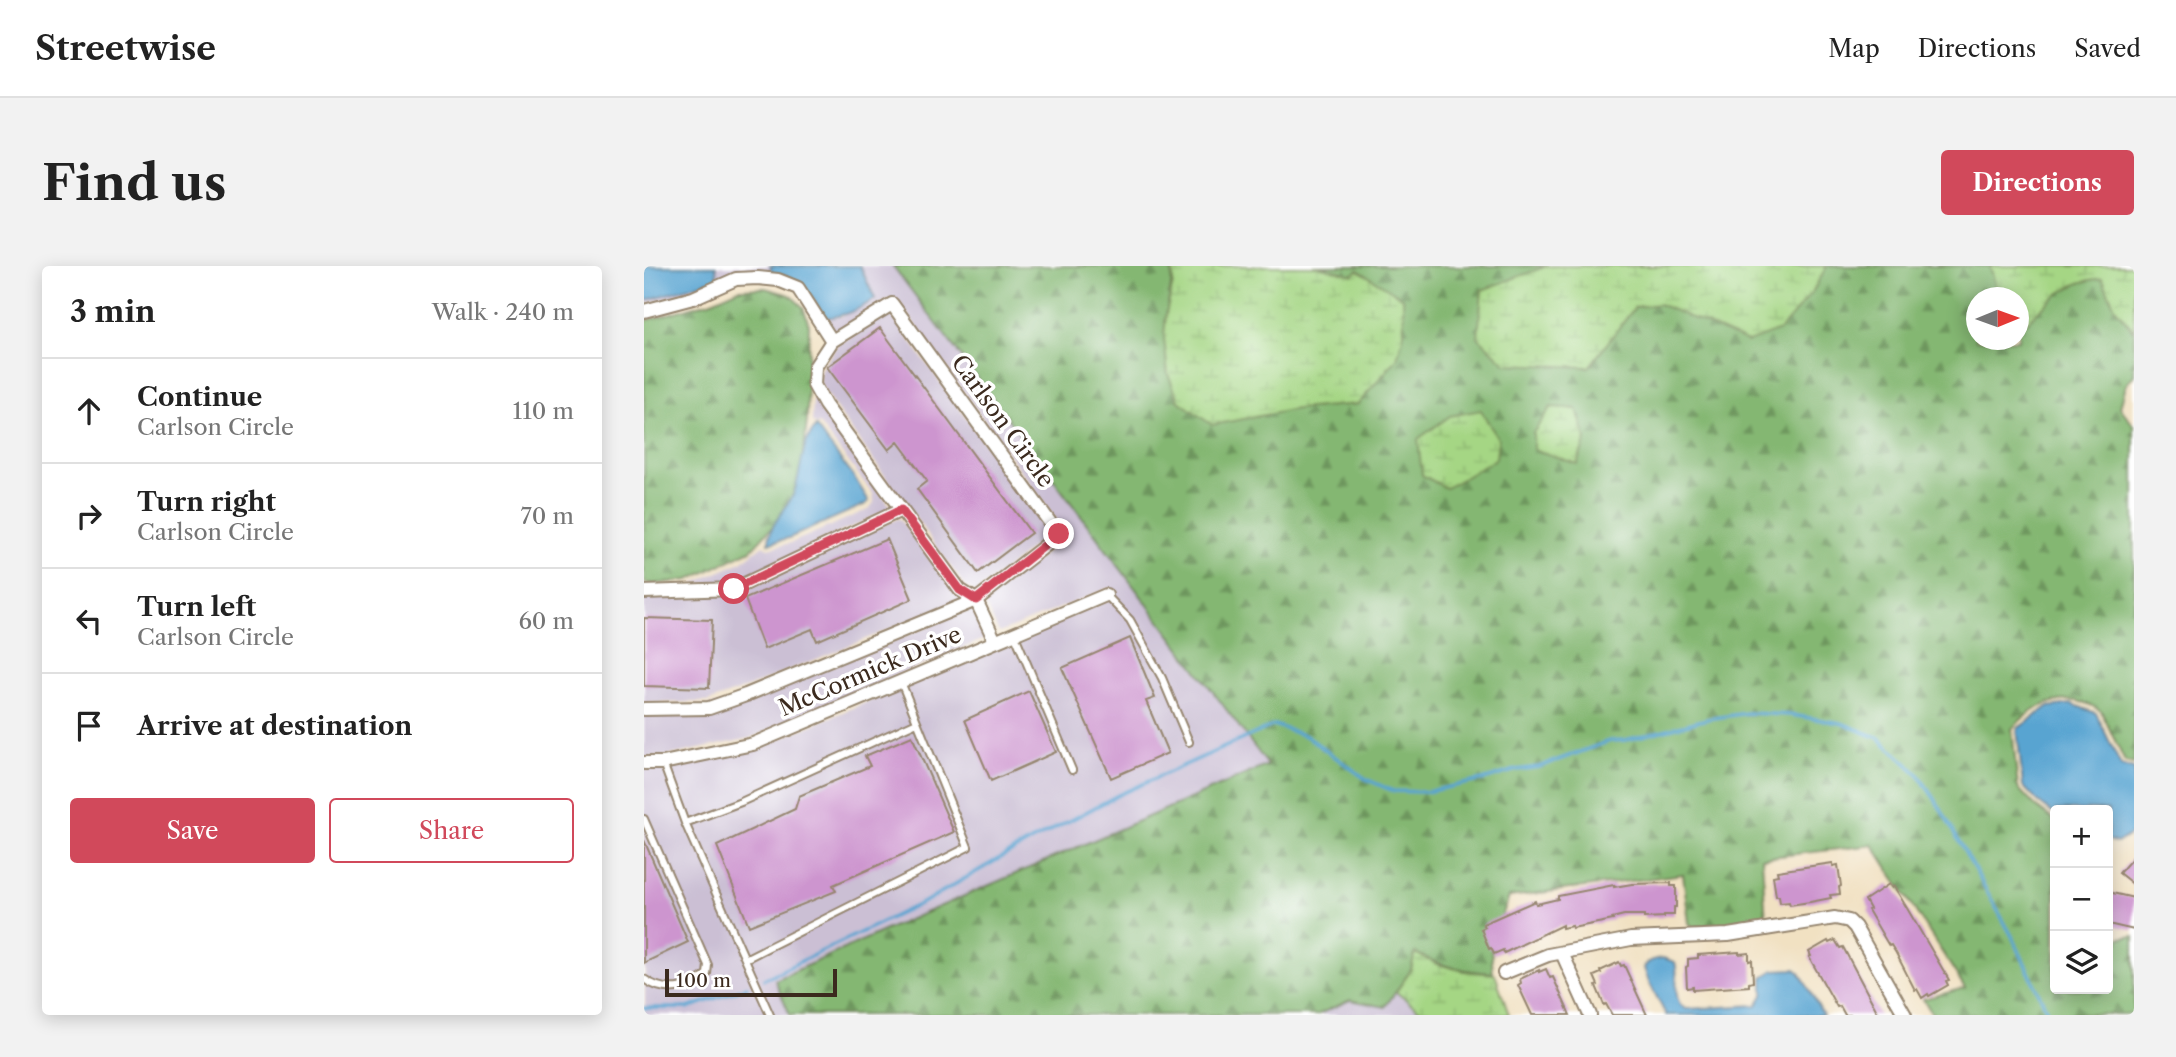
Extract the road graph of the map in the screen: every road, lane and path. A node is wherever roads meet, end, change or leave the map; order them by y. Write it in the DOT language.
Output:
graph roads {
  1 [pos="644,311"];
  2 [pos="832,341"];
  3 [pos="901,510"];
  4 [pos="644,592"];
  5 [pos="1106,595"];
  6 [pos="976,600"];
  7 [pos="1014,633"];
  8 [pos="995,641"];
  9 [pos="901,682"];
  10 [pos="644,709"];
  11 [pos="917,722"];
  12 [pos="1189,742"];
  13 [pos="644,763"];
  14 [pos="663,763"];
  15 [pos="1072,770"];
  16 [pos="644,819"];
  17 [pos="685,823"];
  18 [pos="1562,953"];
  19 [pos="744,958"];
  20 [pos="1504,973"];
  21 [pos="644,979"];
  22 [pos="771,1015"];
  23 [pos="1590,1015"];
  24 [pos="1905,1015"];
  1 -- 2 [label="street"];
  2 -- 3 [label="street, Carlson Circle"];
  2 -- 6 [label="street, Carlson Circle"];
  3 -- 4 [label="street"];
  3 -- 6 [label="street, Carlson Circle"];
  5 -- 7 [label="street, McCormick Drive"];
  5 -- 12 [label="lane"];
  6 -- 8 [label="street, Carlson Circle"];
  6 -- 10 [label="street, Carlson Circle"];
  7 -- 8 [label="street, McCormick Drive"];
  7 -- 15 [label="lane"];
  8 -- 9 [label="street, McCormick Drive"];
  9 -- 11 [label="lane"];
  9 -- 14 [label="street, McCormick Drive"];
  11 -- 17 [label="lane"];
  11 -- 19 [label="lane"];
  13 -- 14 [label="street, McCormick Drive"];
  14 -- 17 [label="lane"];
  16 -- 21 [label="lane"];
  17 -- 19 [label="lane"];
  18 -- 20 [label="street"];
  18 -- 23 [label="street"];
  18 -- 24 [label="street"];
  19 -- 22 [label="lane"];
}
